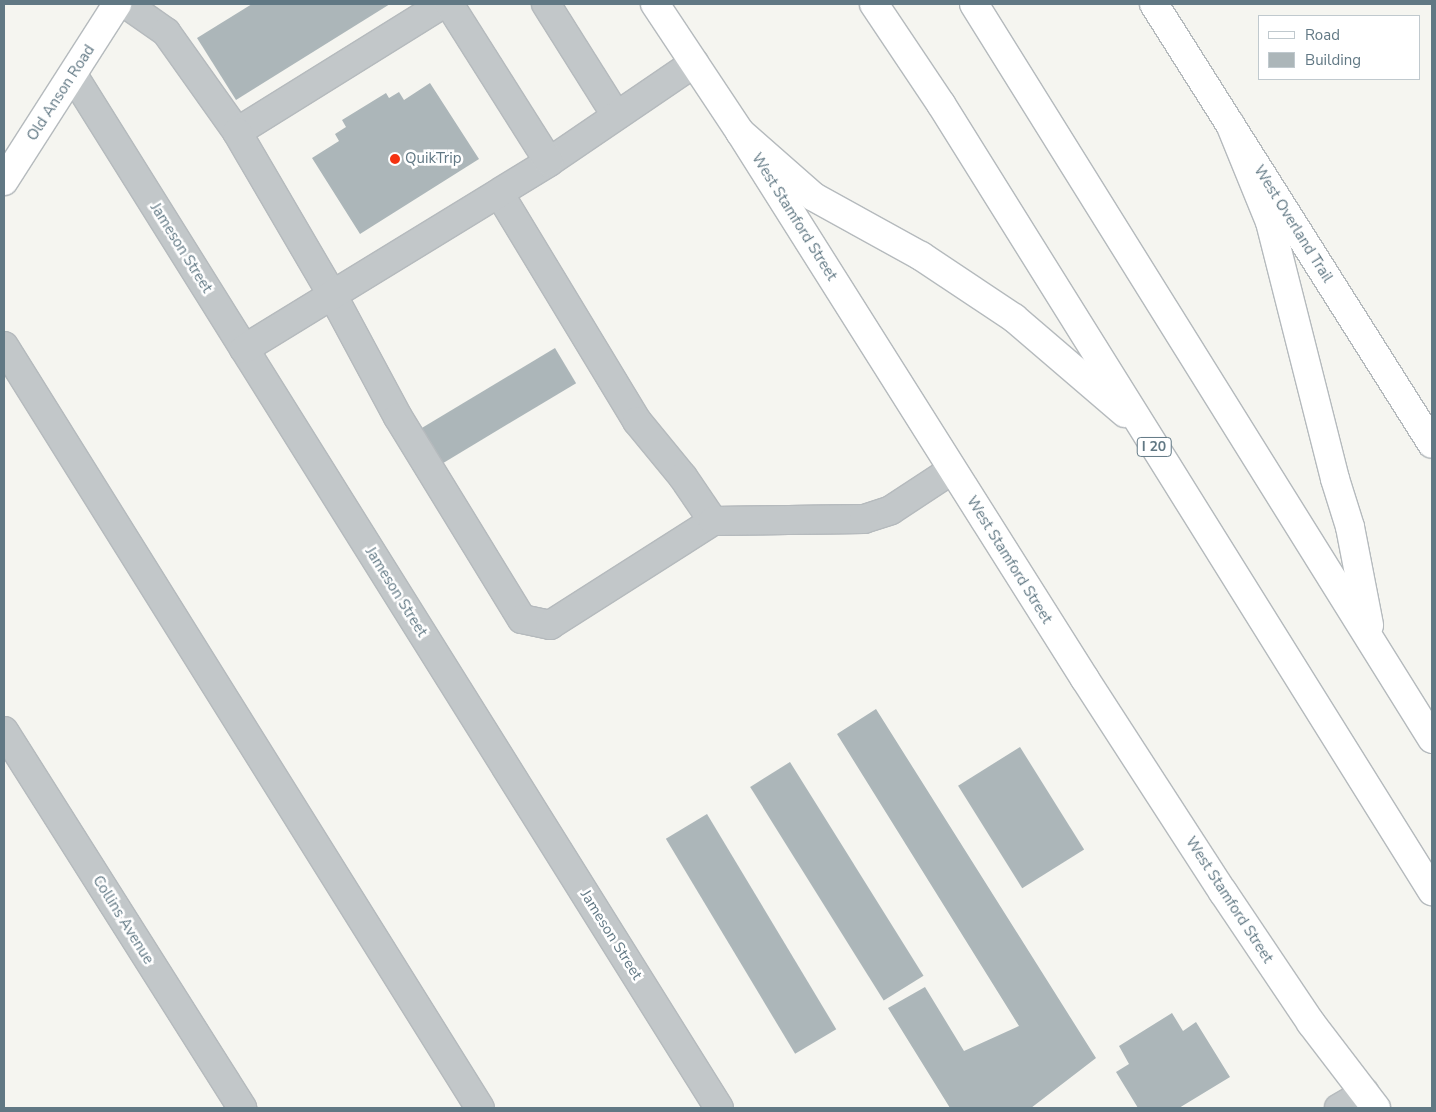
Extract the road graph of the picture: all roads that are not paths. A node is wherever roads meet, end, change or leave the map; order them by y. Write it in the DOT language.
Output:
graph roads {
  1 [pos="117,4"];
  2 [pos="126,4"];
  3 [pos="443,4"];
  4 [pos="449,4"];
  5 [pos="546,4"];
  6 [pos="654,4"];
  7 [pos="874,4"];
  8 [pos="974,4"];
  9 [pos="1154,4"];
  10 [pos="694,63"];
  11 [pos="73,76"];
  12 [pos="616,115"];
  13 [pos="1230,124"];
  14 [pos="236,132"];
  15 [pos="740,132"];
  16 [pos="549,162"];
  17 [pos="4,181"];
  18 [pos="499,193"];
  19 [pos="333,296"];
  20 [pos="4,346"];
  21 [pos="244,349"];
  22 [pos="1142,427"];
  23 [pos="1432,444"];
  24 [pos="952,470"];
  25 [pos="713,521"];
  26 [pos="1372,642"];
  27 [pos="4,731"];
  28 [pos="1432,739"];
  29 [pos="1432,891"];
  30 [pos="1370,1101"];
  31 [pos="242,1108"];
  32 [pos="480,1108"];
  33 [pos="719,1108"];
  34 [pos="1339,1108"];
  1 -- 11 [label="main road, Old Anson Road"];
  2 -- 14 [label="street"];
  3 -- 14 [label="street"];
  4 -- 16 [label="street"];
  5 -- 12 [label="street"];
  6 -- 10 [label="main road, West Stamford Street"];
  7 -- 22 [label="main road, I 20"];
  8 -- 26 [label="main road"];
  9 -- 13 [label="main road, West Overland Trail"];
  10 -- 12 [label="street"];
  10 -- 15 [label="main road, West Stamford Street"];
  11 -- 17 [label="main road, Old Anson Road"];
  11 -- 21 [label="street, Jameson Street"];
  12 -- 16 [label="street"];
  13 -- 23 [label="main road, West Overland Trail"];
  13 -- 26 [label="main road"];
  14 -- 19 [label="street"];
  15 -- 22 [label="main road"];
  15 -- 24 [label="main road, West Stamford Street"];
  16 -- 18 [label="street"];
  18 -- 19 [label="street"];
  18 -- 25 [label="street"];
  19 -- 21 [label="street"];
  19 -- 25 [label="street"];
  20 -- 32 [label="street"];
  21 -- 33 [label="street, Jameson Street"];
  22 -- 29 [label="main road, I 20"];
  24 -- 25 [label="street"];
  24 -- 30 [label="main road, West Stamford Street"];
  26 -- 28 [label="main road"];
  27 -- 31 [label="street, Collins Avenue"];
  30 -- 34 [label="street"];
}
